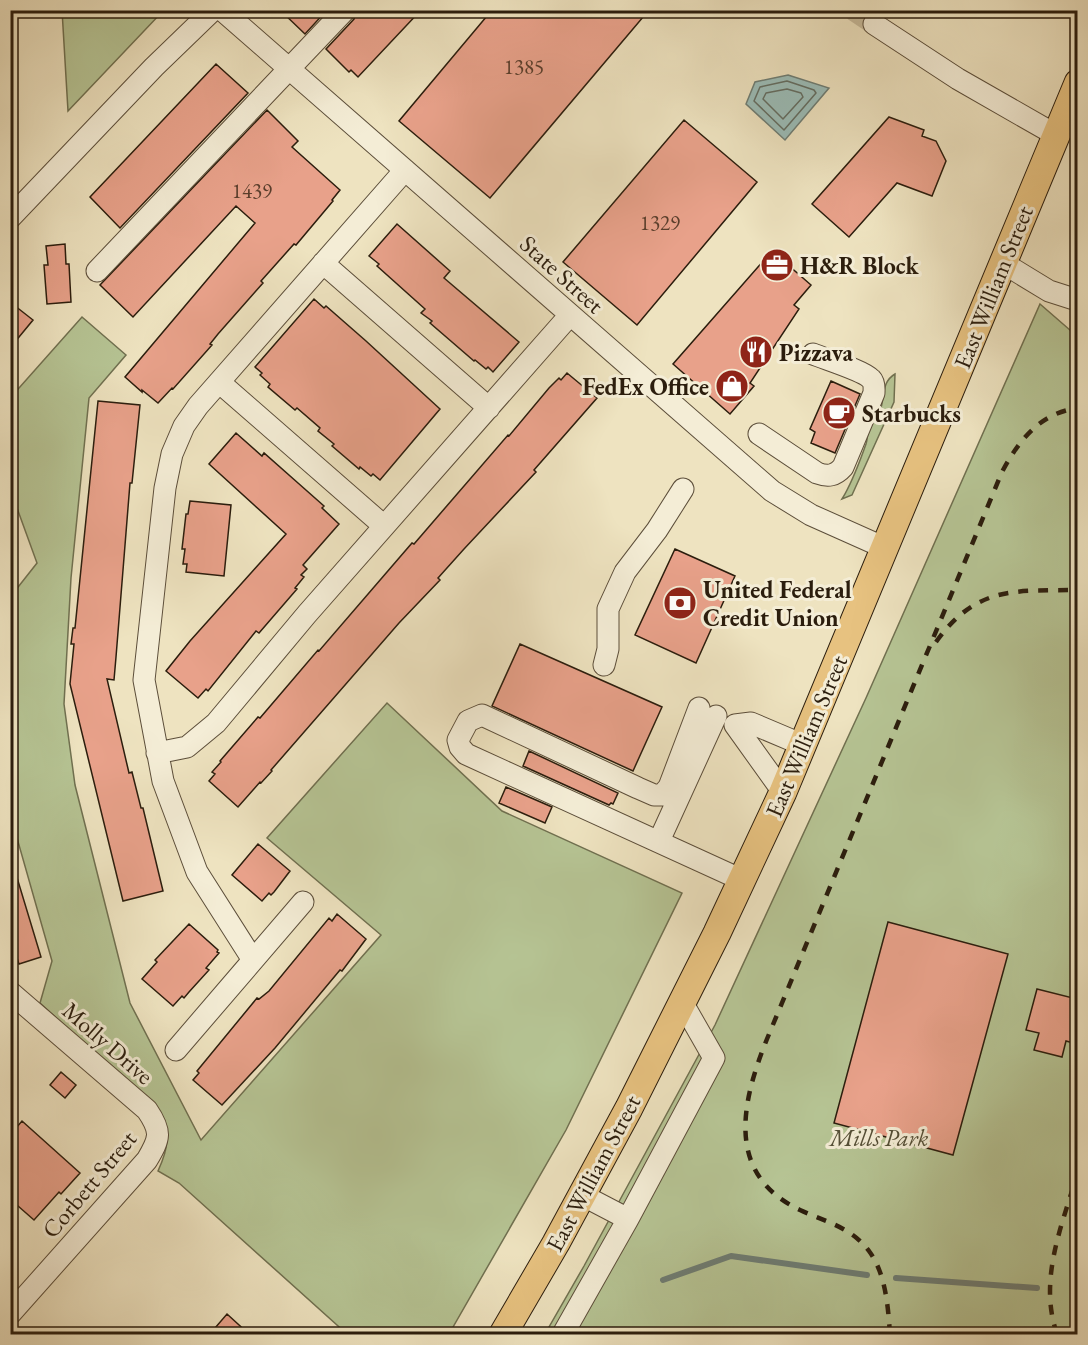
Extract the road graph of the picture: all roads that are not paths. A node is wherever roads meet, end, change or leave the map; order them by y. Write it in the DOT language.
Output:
graph roads {
  1 [pos="213,10"];
  2 [pos="222,10"];
  3 [pos="345,10"];
  4 [pos="874,24"];
  5 [pos="289,69"];
  6 [pos="1077,83"];
  7 [pos="1056,135"];
  8 [pos="405,170"];
  9 [pos="10,218"];
  10 [pos="323,263"];
  11 [pos="1003,263"];
  12 [pos="97,271"];
  13 [pos="1074,299"];
  14 [pos="570,315"];
  15 [pos="813,354"];
  16 [pos="219,382"];
  17 [pos="489,408"];
  18 [pos="759,435"];
  19 [pos="683,489"];
  20 [pos="384,526"];
  21 [pos="885,548"];
  22 [pos="604,665"];
  23 [pos="803,746"];
  24 [pos="157,753"];
  25 [pos="783,792"];
  26 [pos="659,842"];
  27 [pos="742,880"];
  28 [pos="303,902"];
  29 [pos="253,960"];
  30 [pos="10,992"];
  31 [pos="682,1002"];
  32 [pos="176,1050"];
  33 [pos="158,1141"];
  34 [pos="582,1195"];
  35 [pos="628,1219"];
  36 [pos="10,1314"];
  37 [pos="503,1335"];
  38 [pos="563,1335"];
  1 -- 9 [label="street"];
  2 -- 5 [label="street, State Street"];
  3 -- 5 [label="street"];
  4 -- 7 [label="street"];
  5 -- 8 [label="street, State Street"];
  5 -- 12 [label="street"];
  6 -- 7 [label="main road, East William Street"];
  7 -- 11 [label="main road, East William Street"];
  8 -- 10 [label="street"];
  8 -- 14 [label="street, State Street"];
  10 -- 16 [label="street"];
  10 -- 17 [label="street"];
  11 -- 13 [label="street"];
  11 -- 21 [label="main road, East William Street"];
  14 -- 17 [label="street"];
  14 -- 21 [label="street, State Street"];
  15 -- 18 [label="street"];
  16 -- 20 [label="street"];
  16 -- 24 [label="street"];
  17 -- 20 [label="street"];
  19 -- 22 [label="street"];
  20 -- 24 [label="street"];
  21 -- 23 [label="main road, East William Street"];
  23 -- 25 [label="main road, East William Street"];
  23 -- 25 [label="street"];
  24 -- 29 [label="street"];
  25 -- 27 [label="main road, East William Street"];
  26 -- 26 [label="street"];
  26 -- 27 [label="street"];
  27 -- 31 [label="main road, East William Street"];
  28 -- 29 [label="street"];
  29 -- 32 [label="street"];
  30 -- 33 [label="street, Molly Drive"];
  31 -- 34 [label="main road, East William Street"];
  31 -- 35 [label="street"];
  33 -- 36 [label="street, Corbett Street"];
  34 -- 35 [label="street"];
  34 -- 37 [label="main road, East William Street"];
  35 -- 38 [label="street"];
}
